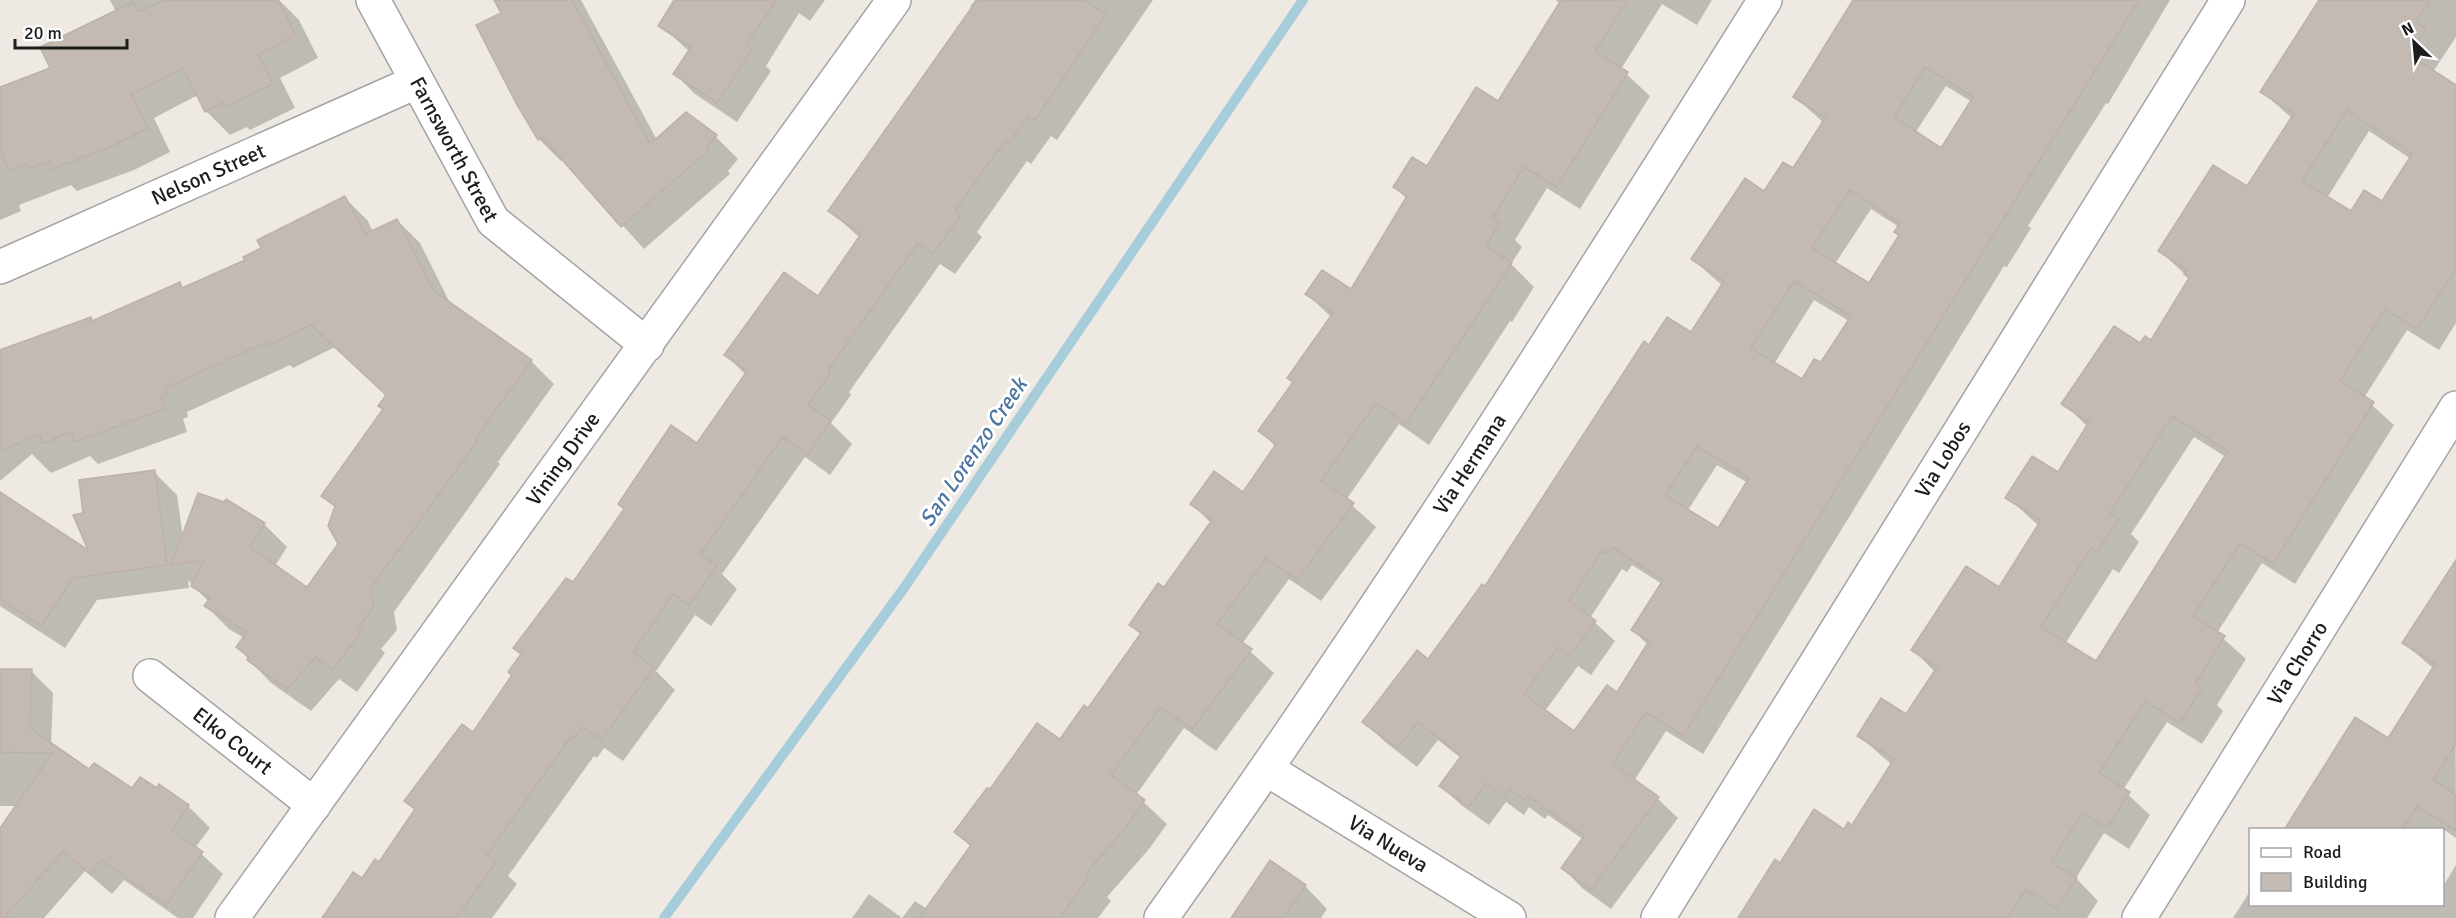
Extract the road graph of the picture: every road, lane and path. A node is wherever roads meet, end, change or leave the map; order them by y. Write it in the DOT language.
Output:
graph roads {
  1 [pos="373,0"];
  2 [pos="894,0"];
  3 [pos="1765,0"];
  4 [pos="2228,0"];
  5 [pos="416,82"];
  6 [pos="0,267"];
  7 [pos="647,345"];
  8 [pos="2456,408"];
  9 [pos="150,676"];
  10 [pos="1268,770"];
  11 [pos="314,805"];
  12 [pos="232,918"];
  13 [pos="1161,918"];
  14 [pos="1509,918"];
  15 [pos="1658,918"];
  16 [pos="2139,918"];
  1 -- 5 [label="street, Farnsworth Street"];
  2 -- 7 [label="street, Vining Drive"];
  3 -- 10 [label="street, Via Hermana"];
  4 -- 15 [label="street, Via Lobos"];
  5 -- 6 [label="street, Nelson Street"];
  5 -- 7 [label="street, Farnsworth Street"];
  7 -- 11 [label="street, Vining Drive"];
  8 -- 16 [label="street, Via Chorro"];
  9 -- 11 [label="street, Elko Court"];
  10 -- 13 [label="street, Via Hermana"];
  10 -- 14 [label="street, Via Nueva"];
  11 -- 12 [label="street, Vining Drive"];
}
